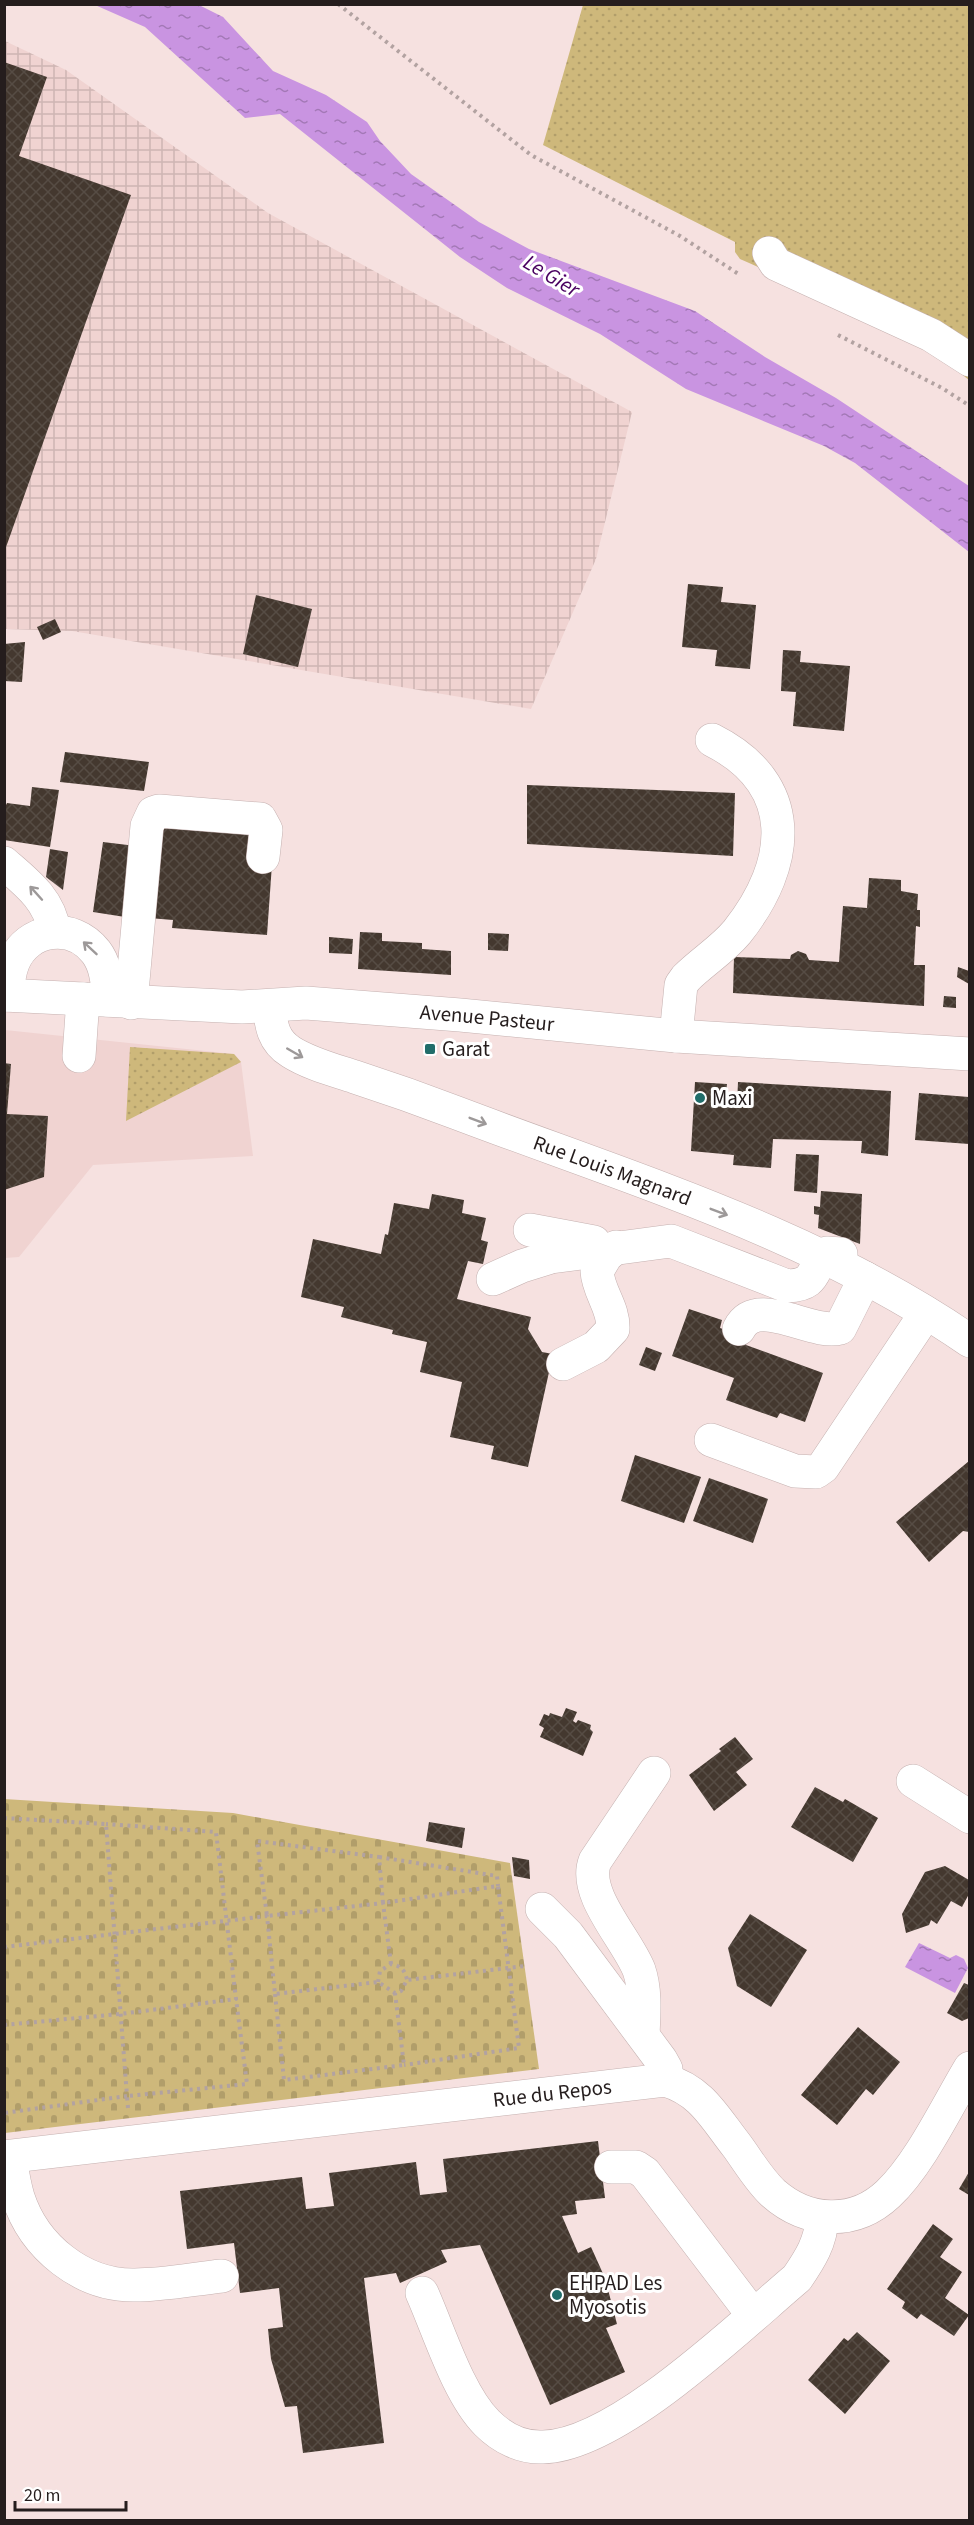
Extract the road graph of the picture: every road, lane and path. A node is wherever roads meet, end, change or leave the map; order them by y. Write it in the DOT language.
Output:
graph roads {
  1 [pos="338,4"];
  2 [pos="769,253"];
  3 [pos="748,280"];
  4 [pos="838,334"];
  5 [pos="969,360"];
  6 [pos="969,406"];
  7 [pos="712,740"];
  8 [pos="263,857"];
  9 [pos="4,863"];
  10 [pos="54,931"];
  11 [pos="6,995"];
  12 [pos="108,1001"];
  13 [pos="269,1006"];
  14 [pos="676,1036"];
  15 [pos="969,1054"];
  16 [pos="79,1056"];
  17 [pos="530,1230"];
  18 [pos="616,1247"];
  19 [pos="823,1256"];
  20 [pos="865,1278"];
  21 [pos="493,1279"];
  22 [pos="927,1313"];
  23 [pos="969,1316"];
  24 [pos="739,1329"];
  25 [pos="969,1341"];
  26 [pos="563,1364"];
  27 [pos="711,1440"];
  28 [pos="654,1773"];
  29 [pos="913,1781"];
  30 [pos="969,1817"];
  31 [pos="4,1818"];
  32 [pos="106,1824"];
  33 [pos="379,1857"];
  34 [pos="498,1886"];
  35 [pos="383,1903"];
  36 [pos="542,1909"];
  37 [pos="267,1916"];
  38 [pos="228,1920"];
  39 [pos="114,1934"];
  40 [pos="4,1947"];
  41 [pos="391,1964"];
  42 [pos="525,1966"];
  43 [pos="508,1968"];
  44 [pos="407,1980"];
  45 [pos="378,1982"];
  46 [pos="394,1993"];
  47 [pos="275,1994"];
  48 [pos="236,1999"];
  49 [pos="120,2014"];
  50 [pos="4,2025"];
  51 [pos="643,2035"];
  52 [pos="404,2065"];
  53 [pos="969,2068"];
  54 [pos="665,2080"];
  55 [pos="127,2096"];
  56 [pos="4,2113"];
  57 [pos="7,2157"];
  58 [pos="611,2167"];
  59 [pos="822,2218"];
  60 [pos="222,2276"];
  61 [pos="422,2293"];
  62 [pos="753,2315"];
  1 -- 3 [label="path"];
  2 -- 5 [label="street"];
  4 -- 6 [label="path"];
  7 -- 14 [label="street"];
  8 -- 12 [label="street"];
  10 -- 9 [label="street, one-way"];
  10 -- 11 [label="street"];
  12 -- 10 [label="street, one-way"];
  11 -- 12 [label="street, Avenue Pasteur"];
  12 -- 13 [label="street, Avenue Pasteur"];
  12 -- 16 [label="street"];
  13 -- 14 [label="street, Avenue Pasteur"];
  13 -- 19 [label="street, Rue Louis Magnard, one-way"];
  14 -- 15 [label="street, Avenue Pasteur"];
  17 -- 18 [label="street"];
  18 -- 19 [label="street"];
  18 -- 21 [label="street"];
  18 -- 26 [label="street"];
  19 -- 20 [label="street, Rue Louis Magnard"];
  19 -- 23 [label="street"];
  20 -- 22 [label="street, Rue Louis Magnard"];
  20 -- 24 [label="street"];
  22 -- 25 [label="street, Rue Louis Magnard"];
  22 -- 27 [label="street"];
  28 -- 51 [label="street"];
  29 -- 30 [label="street"];
  31 -- 32 [label="path"];
  32 -- 38 [label="path"];
  32 -- 39 [label="path"];
  33 -- 34 [label="path"];
  33 -- 35 [label="path"];
  33 -- 37 [label="path"];
  34 -- 35 [label="path"];
  34 -- 43 [label="path"];
  35 -- 37 [label="path"];
  35 -- 41 [label="path"];
  36 -- 51 [label="street"];
  37 -- 38 [label="path"];
  37 -- 47 [label="path"];
  38 -- 39 [label="path"];
  38 -- 48 [label="path"];
  39 -- 40 [label="path"];
  39 -- 49 [label="path"];
  41 -- 44 [label="path"];
  41 -- 45 [label="path"];
  42 -- 43 [label="path"];
  43 -- 44 [label="path"];
  43 -- 52 [label="path"];
  44 -- 46 [label="path"];
  45 -- 46 [label="path"];
  45 -- 47 [label="path"];
  46 -- 52 [label="path"];
  47 -- 52 [label="path"];
  48 -- 49 [label="path"];
  48 -- 55 [label="path"];
  49 -- 50 [label="path"];
  49 -- 55 [label="path"];
  51 -- 54 [label="street"];
  53 -- 59 [label="street"];
  54 -- 57 [label="street, Rue du Repos"];
  54 -- 59 [label="street"];
  55 -- 56 [label="path"];
  57 -- 60 [label="street"];
  58 -- 62 [label="street"];
  59 -- 62 [label="street"];
  61 -- 62 [label="street"];
}
